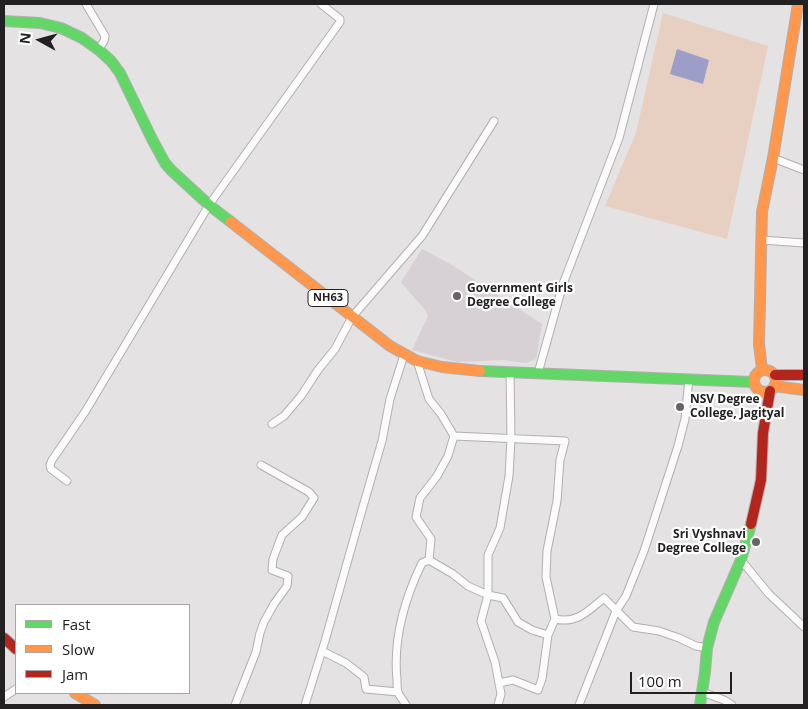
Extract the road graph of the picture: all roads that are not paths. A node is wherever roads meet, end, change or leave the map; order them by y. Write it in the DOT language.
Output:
graph roads {
  1 [pos="86,4"];
  2 [pos="321,4"];
  3 [pos="654,4"];
  4 [pos="798,4"];
  5 [pos="800,18"];
  6 [pos="4,21"];
  7 [pos="98,49"];
  8 [pos="494,121"];
  9 [pos="773,158"];
  10 [pos="804,170"];
  11 [pos="210,205"];
  12 [pos="761,240"];
  13 [pos="804,243"];
  14 [pos="352,317"];
  15 [pos="404,355"];
  16 [pos="417,360"];
  17 [pos="762,369"];
  18 [pos="510,372"];
  19 [pos="538,373"];
  20 [pos="775,375"];
  21 [pos="804,375"];
  22 [pos="689,379"];
  23 [pos="753,382"];
  24 [pos="772,389"];
  25 [pos="804,390"];
  26 [pos="272,424"];
  27 [pos="454,436"];
  28 [pos="511,439"];
  29 [pos="262,465"];
  30 [pos="67,482"];
  31 [pos="429,560"];
  32 [pos="741,560"];
  33 [pos="488,595"];
  34 [pos="616,610"];
  35 [pos="555,619"];
  36 [pos="804,627"];
  37 [pos="548,635"];
  38 [pos="4,638"];
  39 [pos="15,648"];
  40 [pos="707,648"];
  41 [pos="322,651"];
  42 [pos="499,683"];
  43 [pos="15,690"];
  44 [pos="398,692"];
  45 [pos="702,692"];
  46 [pos="77,694"];
  47 [pos="4,697"];
  48 [pos="95,705"];
  49 [pos="235,705"];
  50 [pos="305,705"];
  51 [pos="406,705"];
  52 [pos="498,705"];
  53 [pos="579,705"];
  54 [pos="700,705"];
  55 [pos="732,705"];
  1 -- 7 [label="street"];
  2 -- 11 [label="street"];
  3 -- 19 [label="street"];
  4 -- 5 [label="main road"];
  5 -- 9 [label="main road"];
  6 -- 7 [label="main road, NH63"];
  7 -- 11 [label="main road, NH63"];
  8 -- 14 [label="street"];
  9 -- 10 [label="street"];
  9 -- 12 [label="main road"];
  11 -- 14 [label="main road, NH63"];
  11 -- 30 [label="street"];
  12 -- 13 [label="street"];
  12 -- 17 [label="main road"];
  14 -- 15 [label="main road, NH63"];
  14 -- 26 [label="street"];
  15 -- 16 [label="main road, NH63"];
  15 -- 41 [label="street"];
  16 -- 18 [label="main road, NH63"];
  16 -- 27 [label="street"];
  17 -- 20 [label="main road"];
  17 -- 23 [label="main road"];
  18 -- 19 [label="main road, NH63"];
  18 -- 28 [label="street"];
  19 -- 22 [label="main road, NH63"];
  20 -- 21 [label="main road"];
  20 -- 24 [label="main road"];
  22 -- 23 [label="main road, NH63"];
  22 -- 34 [label="street"];
  23 -- 24 [label="main road, NH63"];
  24 -- 25 [label="main road, NH63"];
  24 -- 32 [label="main road"];
  27 -- 28 [label="street"];
  27 -- 31 [label="street"];
  28 -- 33 [label="street"];
  28 -- 35 [label="street"];
  29 -- 49 [label="street"];
  31 -- 33 [label="street"];
  31 -- 44 [label="street"];
  32 -- 36 [label="street"];
  32 -- 40 [label="main road"];
  33 -- 37 [label="street"];
  33 -- 42 [label="street"];
  34 -- 35 [label="street"];
  34 -- 40 [label="street"];
  34 -- 53 [label="street"];
  35 -- 37 [label="street"];
  37 -- 42 [label="street"];
  38 -- 39 [label="main road"];
  40 -- 45 [label="main road"];
  41 -- 44 [label="street"];
  41 -- 50 [label="street"];
  42 -- 52 [label="street"];
  43 -- 47 [label="street"];
  44 -- 51 [label="street"];
  45 -- 54 [label="main road"];
  45 -- 55 [label="street"];
  46 -- 48 [label="main road"];
}
